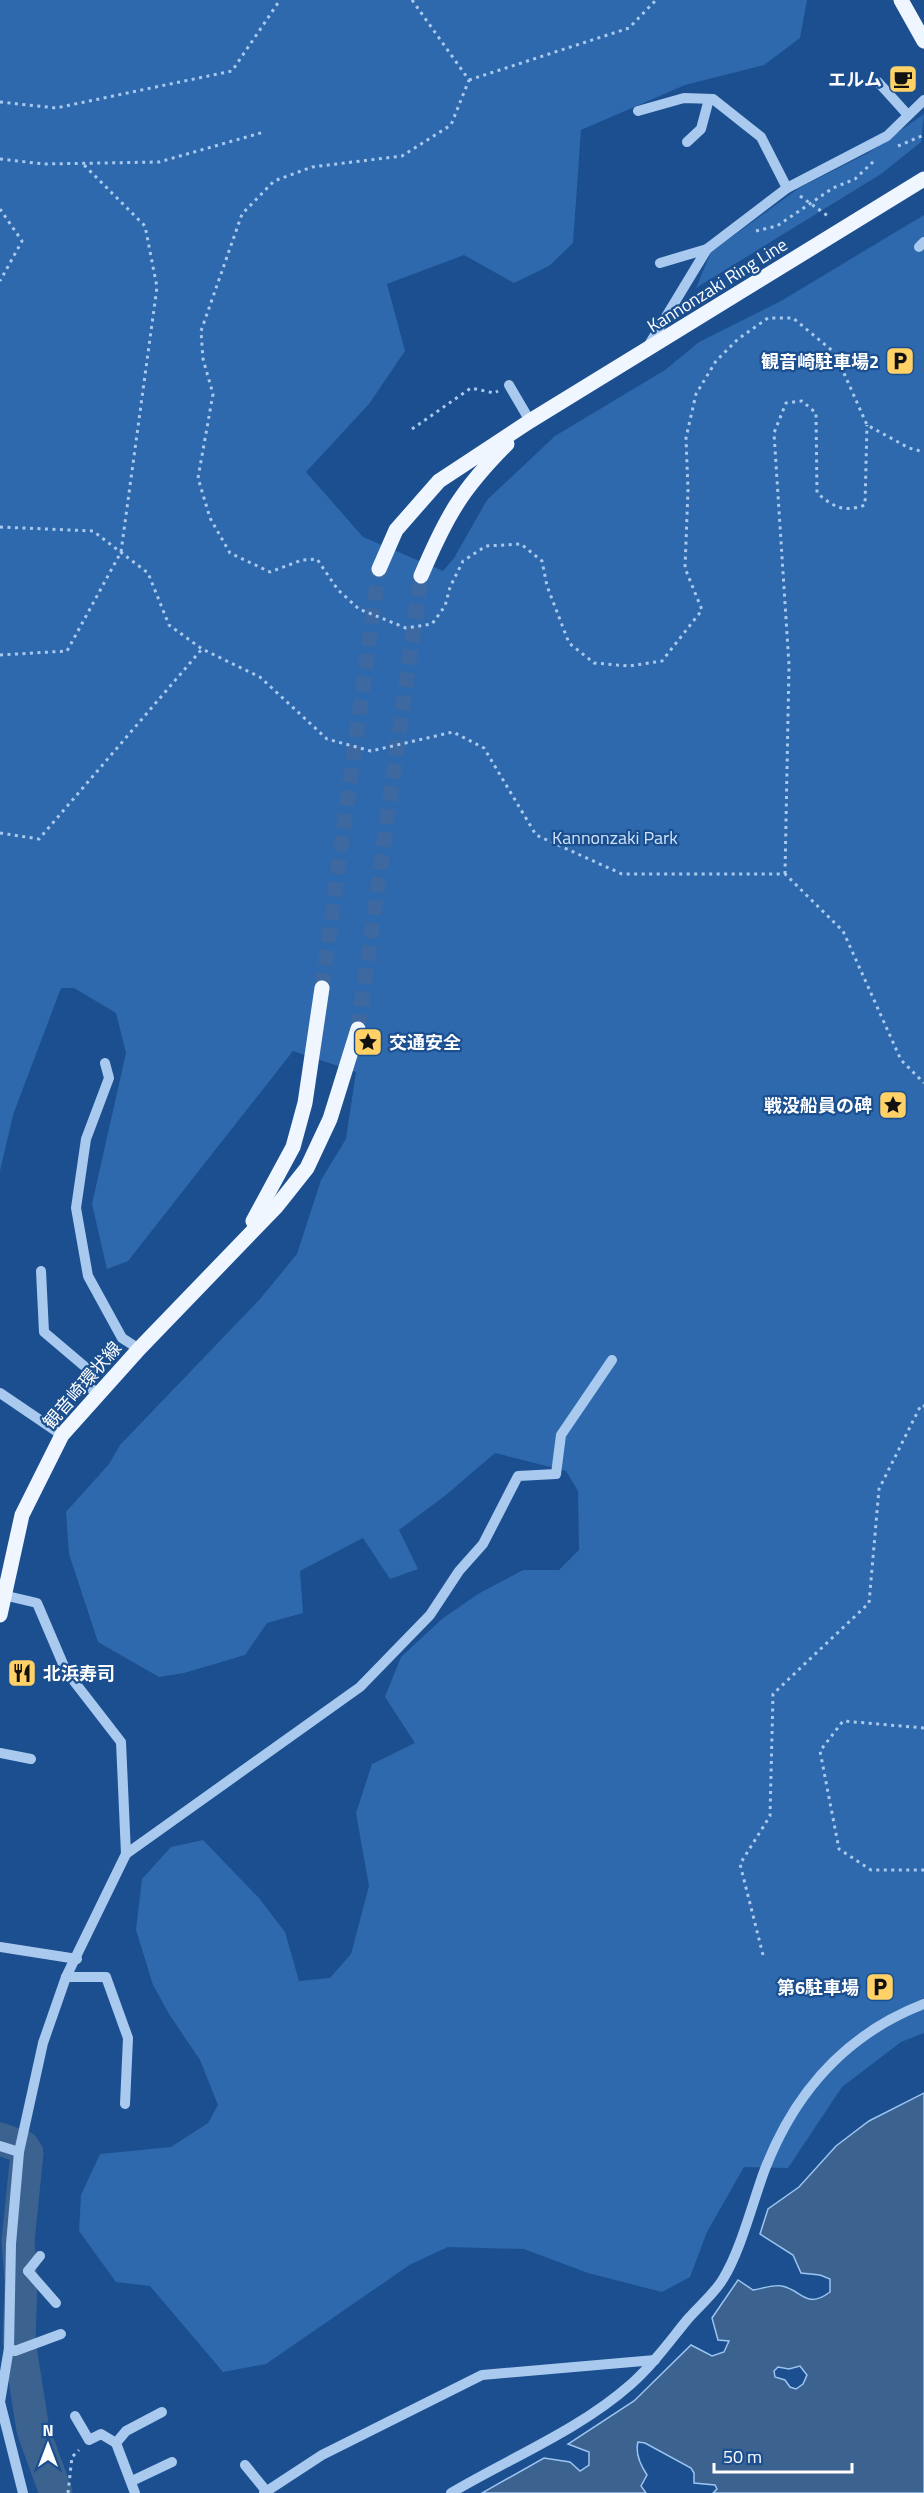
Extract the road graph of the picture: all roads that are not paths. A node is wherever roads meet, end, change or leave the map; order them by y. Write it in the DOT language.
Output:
graph roads {
  1 [pos="901,0"];
  2 [pos="924,41"];
  3 [pos="878,82"];
  4 [pos="709,99"];
  5 [pos="924,100"];
  6 [pos="638,111"];
  7 [pos="908,114"];
  8 [pos="705,120"];
  9 [pos="711,133"];
  10 [pos="687,142"];
  11 [pos="924,179"];
  12 [pos="787,188"];
  13 [pos="707,249"];
  14 [pos="660,263"];
  15 [pos="644,354"];
  16 [pos="509,386"];
  17 [pos="530,421"];
  18 [pos="379,569"];
  19 [pos="421,576"];
  20 [pos="322,988"];
  21 [pos="358,1029"];
  22 [pos="105,1063"];
  23 [pos="237,1246"];
  24 [pos="40,1271"];
  25 [pos="139,1349"];
  26 [pos="612,1360"];
  27 [pos="0,1393"];
  28 [pos="98,1394"];
  29 [pos="62,1435"];
  30 [pos="4,1571"];
  31 [pos="3,1595"];
  32 [pos="0,1615"];
  33 [pos="0,1753"];
  34 [pos="31,1759"];
  35 [pos="126,1854"];
  36 [pos="0,1947"];
  37 [pos="77,1959"];
  38 [pos="66,1977"];
  39 [pos="924,2004"];
  40 [pos="125,2104"];
  41 [pos="0,2146"];
  42 [pos="19,2152"];
  43 [pos="40,2256"];
  44 [pos="28,2271"];
  45 [pos="12,2272"];
  46 [pos="56,2303"];
  47 [pos="61,2334"];
  48 [pos="12,2349"];
  49 [pos="655,2360"];
  50 [pos="162,2412"];
  51 [pos="75,2416"];
  52 [pos="116,2443"];
  53 [pos="172,2462"];
  54 [pos="245,2466"];
  55 [pos="132,2481"];
  56 [pos="266,2492"];
  57 [pos="23,2493"];
  58 [pos="135,2493"];
  59 [pos="452,2493"];
  1 -- 2 [label="main road"];
  3 -- 7 [label="street"];
  4 -- 6 [label="street"];
  4 -- 8 [label="street"];
  4 -- 12 [label="street"];
  5 -- 7 [label="street"];
  7 -- 12 [label="street"];
  8 -- 9 [label="street"];
  8 -- 10 [label="street"];
  11 -- 15 [label="main road, Kannonzaki Ring Line"];
  12 -- 13 [label="street"];
  13 -- 14 [label="street"];
  13 -- 15 [label="street"];
  15 -- 17 [label="main road, Kannonzaki Ring Line"];
  16 -- 17 [label="street"];
  17 -- 18 [label="main road, Kannonzaki Ring Line"];
  17 -- 19 [label="main road, Kannonzaki Ring Line"];
  20 -- 23 [label="main road, 観音崎環状線"];
  21 -- 23 [label="main road, 観音崎環状線"];
  22 -- 25 [label="street"];
  23 -- 25 [label="main road, 観音崎環状線"];
  24 -- 28 [label="street"];
  25 -- 28 [label="main road, 観音崎環状線"];
  26 -- 35 [label="street"];
  27 -- 29 [label="street"];
  28 -- 29 [label="main road, 観音崎環状線"];
  29 -- 30 [label="main road, 観音崎環状線"];
  30 -- 31 [label="main road, 観音崎環状線"];
  31 -- 32 [label="main road, 観音崎環状線"];
  31 -- 35 [label="street"];
  33 -- 34 [label="street"];
  35 -- 37 [label="street"];
  36 -- 37 [label="street"];
  37 -- 38 [label="street"];
  38 -- 40 [label="street"];
  38 -- 42 [label="street"];
  39 -- 49 [label="street"];
  41 -- 42 [label="street"];
  42 -- 45 [label="street"];
  43 -- 44 [label="street"];
  44 -- 45 [label="street"];
  44 -- 46 [label="street"];
  45 -- 48 [label="street"];
  47 -- 48 [label="street"];
  48 -- 57 [label="street"];
  49 -- 56 [label="street"];
  49 -- 59 [label="street"];
  50 -- 52 [label="street"];
  51 -- 52 [label="street"];
  52 -- 55 [label="street"];
  53 -- 55 [label="street"];
  54 -- 56 [label="street"];
  55 -- 58 [label="street"];
}
